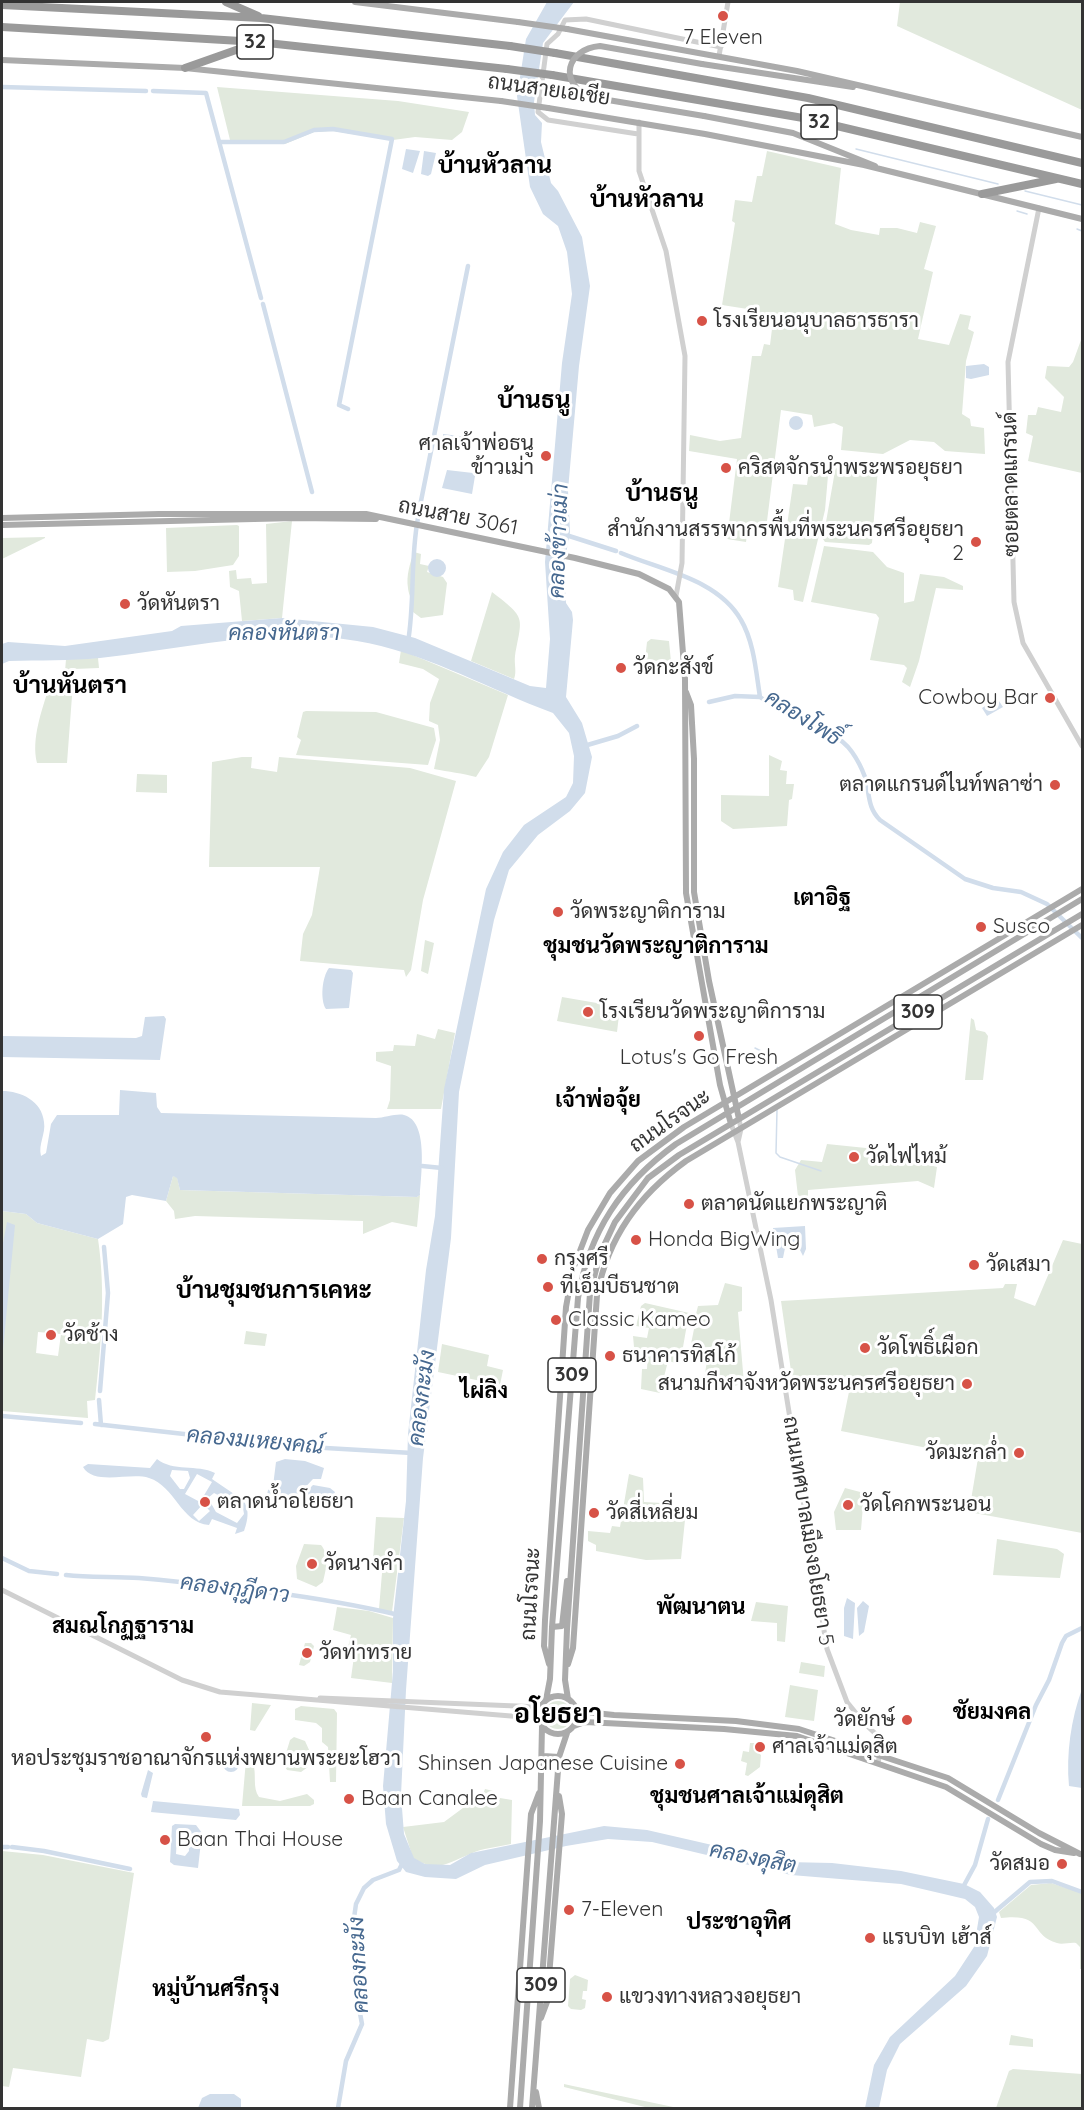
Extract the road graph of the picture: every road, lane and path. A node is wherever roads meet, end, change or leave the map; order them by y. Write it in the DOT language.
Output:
graph roads {
  1 [pos="226,2"];
  2 [pos="355,2"];
  3 [pos="728,2"];
  4 [pos="2,5"];
  5 [pos="261,18"];
  6 [pos="2,27"];
  7 [pos="258,42"];
  8 [pos="721,47"];
  9 [pos="719,56"];
  10 [pos="2,60"];
  11 [pos="185,68"];
  12 [pos="873,88"];
  13 [pos="639,122"];
  14 [pos="638,134"];
  15 [pos="1083,137"];
  16 [pos="1083,163"];
  17 [pos="884,170"];
  18 [pos="1060,179"];
  19 [pos="1083,184"];
  20 [pos="982,194"];
  21 [pos="1040,208"];
  22 [pos="1083,219"];
  23 [pos="159,514"];
  24 [pos="2,518"];
  25 [pos="382,519"];
  26 [pos="159,522"];
  27 [pos="2,525"];
  28 [pos="676,596"];
  29 [pos="685,688"];
  30 [pos="1083,746"];
  31 [pos="1083,889"];
  32 [pos="1083,899"];
  33 [pos="1082,914"];
  34 [pos="1083,925"];
  35 [pos="874,1014"];
  36 [pos="878,1022"];
  37 [pos="883,1032"];
  38 [pos="888,1041"];
  39 [pos="733,1098"];
  40 [pos="724,1102"];
  41 [pos="736,1107"];
  42 [pos="728,1112"];
  43 [pos="739,1119"];
  44 [pos="731,1124"];
  45 [pos="741,1129"];
  46 [pos="734,1133"];
  47 [pos="738,1142"];
  48 [pos="567,1435"];
  49 [pos="580,1436"];
  50 [pos="575,1522"];
  51 [pos="583,1523"];
  52 [pos="572,1563"];
  53 [pos="2,1590"];
  54 [pos="552,1627"];
  55 [pos="566,1667"];
  56 [pos="551,1670"];
  57 [pos="568,1699"];
  58 [pos="546,1700"];
  59 [pos="419,1705"];
  60 [pos="575,1706"];
  61 [pos="541,1707"];
  62 [pos="541,1724"];
  63 [pos="574,1726"];
  64 [pos="567,1733"];
  65 [pos="881,1754"];
  66 [pos="543,1756"];
  67 [pos="559,1757"];
  68 [pos="878,1763"];
  69 [pos="541,1786"];
  70 [pos="1081,1854"];
  71 [pos="513,2070"];
  72 [pos="534,2083"];
  73 [pos="521,2097"];
  74 [pos="510,2109"];
  75 [pos="520,2109"];
  76 [pos="532,2109"];
  77 [pos="539,2109"];
  1 -- 5 [label="highway"];
  2 -- 9 [label="main road, bridge"];
  3 -- 8 [label="street"];
  4 -- 5 [label="highway, ถนนสายเอเชีย / 32"];
  5 -- 16 [label="highway, ถนนสายเอเชีย / 32, bridge"];
  6 -- 7 [label="highway, ถนนสายเอเชีย / 32"];
  7 -- 11 [label="highway"];
  7 -- 18 [label="highway, ถนนสายเอเชีย / 32, bridge"];
  8 -- 9 [label="street"];
  8 -- 14 [label="street"];
  9 -- 12 [label="main road"];
  10 -- 11 [label="main road, ถนนสายเอเชีย"];
  11 -- 13 [label="main road, ถนนสายเอเชีย, bridge"];
  12 -- 15 [label="main road"];
  12 -- 17 [label="main road, bridge"];
  13 -- 14 [label="street"];
  13 -- 17 [label="main road, ถนนสายเอเชีย"];
  14 -- 28 [label="street"];
  17 -- 20 [label="main road, ถนนสายเอเชีย"];
  18 -- 19 [label="highway, ถนนสายเอเชีย / 32"];
  18 -- 20 [label="highway"];
  20 -- 21 [label="main road, ถนนสายเอเชีย"];
  21 -- 22 [label="main road, ถนนสายเอเชีย"];
  21 -- 30 [label="street, ซอยตลาดแกรนด์"];
  23 -- 24 [label="main road, ถนนสาย 3061"];
  23 -- 25 [label="main road, ถนนสาย 3061"];
  23 -- 26 [label="main road"];
  25 -- 26 [label="main road, ถนนสาย 3061"];
  25 -- 28 [label="main road, ถนนสาย 3061"];
  26 -- 27 [label="main road, ถนนสาย 3061"];
  28 -- 29 [label="main road"];
  29 -- 39 [label="main road"];
  29 -- 40 [label="main road"];
  31 -- 35 [label="main road, ถนนโรจนะ"];
  32 -- 36 [label="main road, ถนนโรจนะ / 309"];
  33 -- 37 [label="main road, ถนนโรจนะ / 309"];
  34 -- 38 [label="main road, ถนนโรจนะ"];
  35 -- 36 [label="main road"];
  35 -- 39 [label="main road, ถนนโรจนะ"];
  36 -- 41 [label="main road, ถนนโรจนะ / 309"];
  37 -- 38 [label="main road"];
  37 -- 43 [label="main road, ถนนโรจนะ / 309"];
  38 -- 45 [label="main road, ถนนโรจนะ"];
  39 -- 40 [label="main road, ถนนโรจนะ"];
  39 -- 41 [label="main road"];
  40 -- 42 [label="main road"];
  40 -- 56 [label="main road, ถนนโรจนะ"];
  41 -- 42 [label="main road, ถนนโรจนะ / 309"];
  41 -- 43 [label="main road"];
  42 -- 44 [label="main road"];
  42 -- 48 [label="main road, ถนนโรจนะ / 309"];
  43 -- 44 [label="main road, ถนนโรจนะ / 309"];
  43 -- 45 [label="street, ถนนเทศบาลเมืองอโยธยา 5"];
  44 -- 46 [label="street, ถนนเทศบาลเมืองอโยธยา 5"];
  44 -- 49 [label="main road, ถนนโรจนะ / 309"];
  45 -- 46 [label="main road, ถนนโรจนะ"];
  45 -- 47 [label="street, ถนนเทศบาลเมืองอโยธยา 5"];
  46 -- 47 [label="street, ถนนเทศบาลเมืองอโยธยา 5"];
  46 -- 51 [label="main road, ถนนโรจนะ"];
  47 -- 65 [label="street, ถนนเทศบาลเมืองอโยธยา 5"];
  48 -- 49 [label="main road"];
  48 -- 54 [label="main road, ถนนโรจนะ / 309"];
  49 -- 50 [label="main road, ถนนโรจนะ / 309"];
  50 -- 51 [label="main road"];
  50 -- 52 [label="main road, ถนนโรจนะ / 309"];
  51 -- 55 [label="main road, ถนนโรจนะ"];
  52 -- 54 [label="main road"];
  52 -- 55 [label="main road, ถนนโรจนะ / 309"];
  53 -- 59 [label="street"];
  54 -- 56 [label="main road, ถนนโรจนะ / 309"];
  55 -- 57 [label="main road, ถนนโรจนะ / 309"];
  56 -- 58 [label="main road, ถนนโรจนะ / 309"];
  57 -- 58 [label="main road"];
  57 -- 60 [label="main road"];
  58 -- 61 [label="main road"];
  59 -- 61 [label="street"];
  59 -- 62 [label="street"];
  60 -- 63 [label="main road"];
  60 -- 65 [label="main road"];
  61 -- 62 [label="main road"];
  62 -- 64 [label="main road"];
  62 -- 66 [label="main road, 309"];
  63 -- 64 [label="main road"];
  63 -- 68 [label="main road"];
  64 -- 67 [label="main road, 309"];
  65 -- 68 [label="street"];
  65 -- 70 [label="main road"];
  66 -- 67 [label="main road"];
  66 -- 69 [label="main road, 309"];
  67 -- 72 [label="main road, 309"];
  68 -- 70 [label="main road"];
  69 -- 71 [label="main road"];
  69 -- 73 [label="main road, 309"];
  71 -- 73 [label="main road"];
  71 -- 74 [label="main road"];
  72 -- 76 [label="main road, 309"];
  72 -- 77 [label="main road"];
  73 -- 75 [label="main road, 309"];
}
